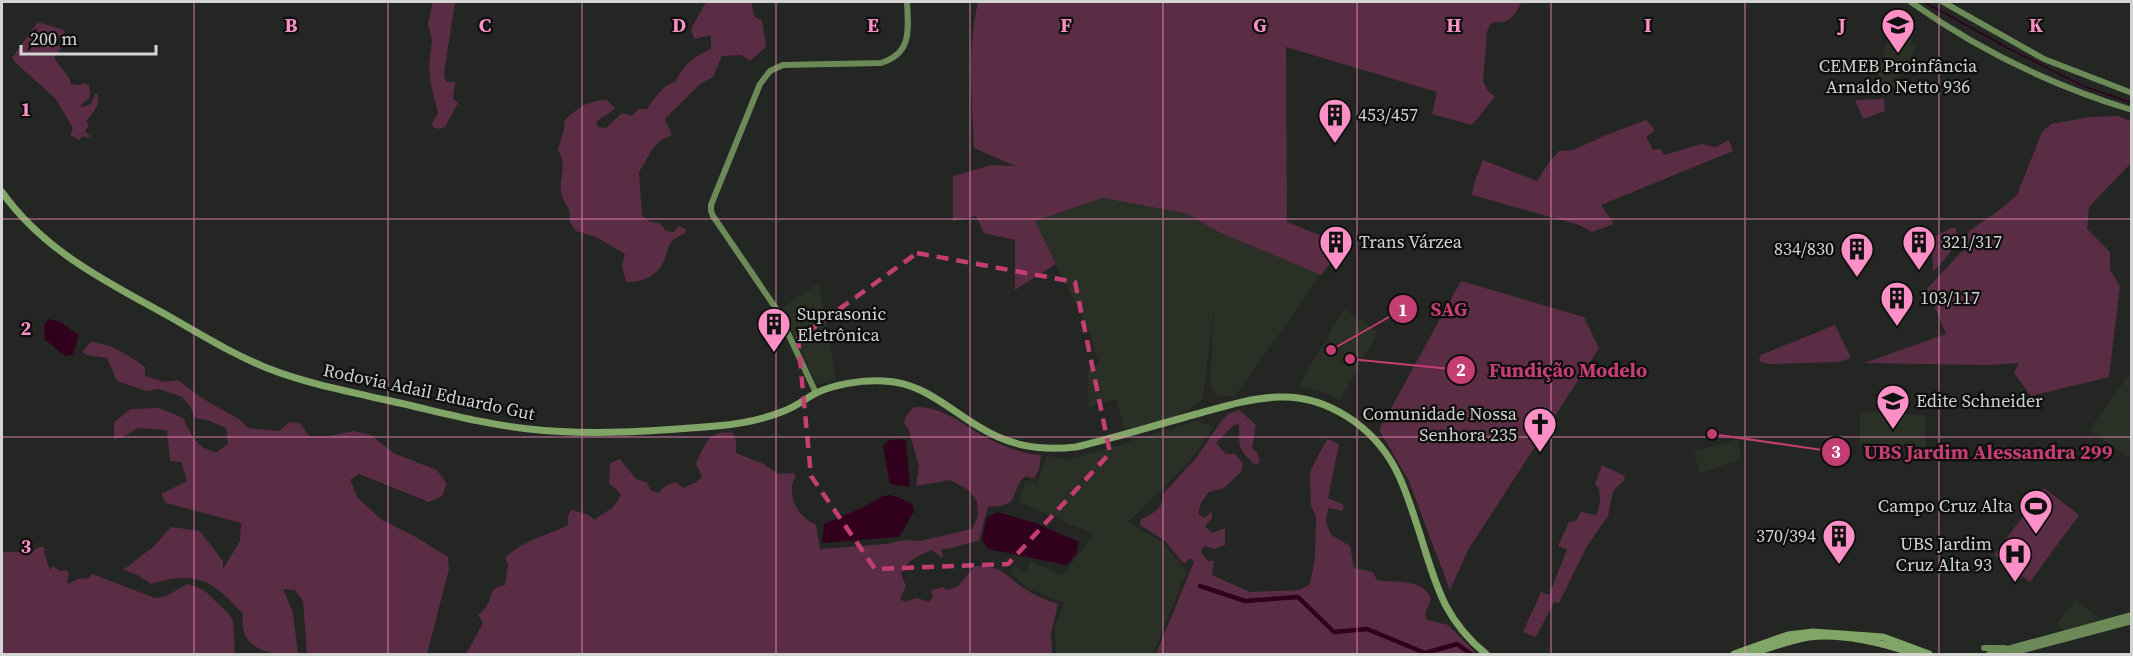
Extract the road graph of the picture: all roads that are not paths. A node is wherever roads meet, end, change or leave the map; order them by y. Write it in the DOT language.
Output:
graph roads {
  1 [pos="907,2"];
  2 [pos="1911,2"];
  3 [pos="1943,2"];
  4 [pos="2132,93"];
  5 [pos="2132,110"];
  6 [pos="2,192"];
  7 [pos="816,393"];
  8 [pos="2132,615"];
  9 [pos="2132,621"];
  10 [pos="1984,648"];
  11 [pos="2015,648"];
  12 [pos="1486,654"];
  13 [pos="1734,654"];
  14 [pos="1751,654"];
  15 [pos="1914,654"];
  16 [pos="1929,654"];
  17 [pos="1989,654"];
  18 [pos="2008,654"];
  1 -- 7 [label="street"];
  2 -- 5 [label="street"];
  3 -- 4 [label="street"];
  6 -- 7 [label="main road, Rodovia Adail Eduardo Gut"];
  7 -- 12 [label="main road, Rodovia Adail Eduardo Gut"];
  8 -- 11 [label="street"];
  9 -- 18 [label="street"];
  10 -- 11 [label="street"];
  11 -- 17 [label="street"];
  13 -- 16 [label="main road"];
  14 -- 15 [label="main road"];
}
